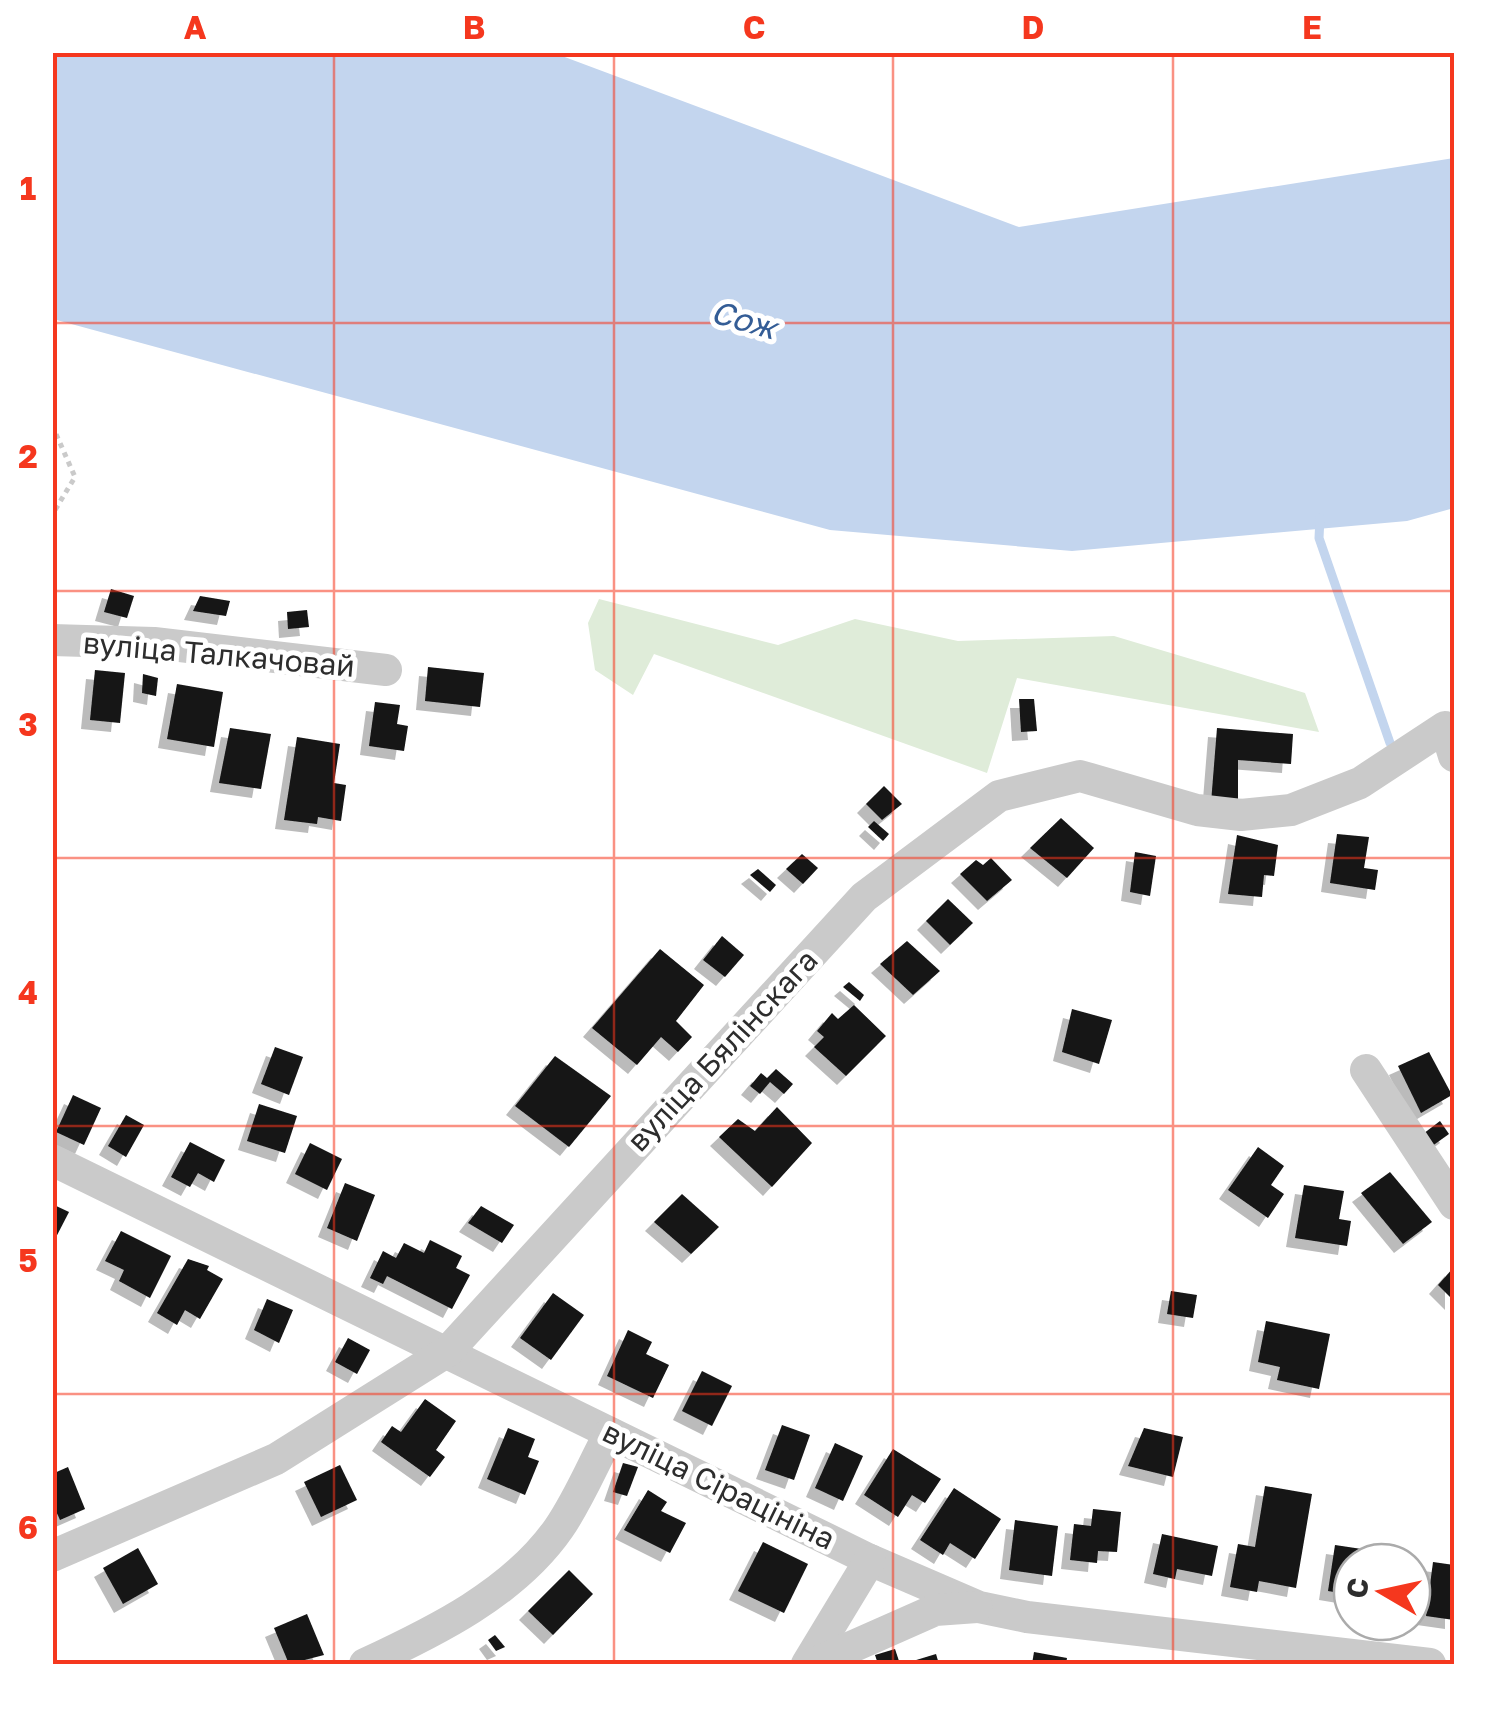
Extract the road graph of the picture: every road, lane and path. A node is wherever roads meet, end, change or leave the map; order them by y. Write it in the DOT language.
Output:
graph roads {
  1 [pos="52,425"];
  2 [pos="52,515"];
  3 [pos="52,640"];
  4 [pos="386,670"];
  5 [pos="1450,741"];
  6 [pos="1366,1070"];
  7 [pos="52,1160"];
  8 [pos="1454,1204"];
  9 [pos="448,1352"];
  10 [pos="610,1432"];
  11 [pos="52,1556"];
  12 [pos="870,1560"];
  13 [pos="979,1607"];
  14 [pos="365,1664"];
  15 [pos="810,1664"];
  16 [pos="1430,1664"];
  1 -- 2 [label="path"];
  3 -- 4 [label="street, вуліца Талкачовай"];
  5 -- 9 [label="street, вуліца Бялінскага"];
  6 -- 8 [label="street"];
  7 -- 9 [label="street, вуліца Сірацініна"];
  9 -- 10 [label="street, вуліца Сірацініна"];
  9 -- 11 [label="street, вуліца Бялінскага"];
  10 -- 12 [label="street, вуліца Сірацініна"];
  10 -- 14 [label="street"];
  12 -- 13 [label="street, вуліца Сірацініна"];
  12 -- 15 [label="street"];
  13 -- 15 [label="street"];
  13 -- 16 [label="street, вуліца Сірацініна"];
}
